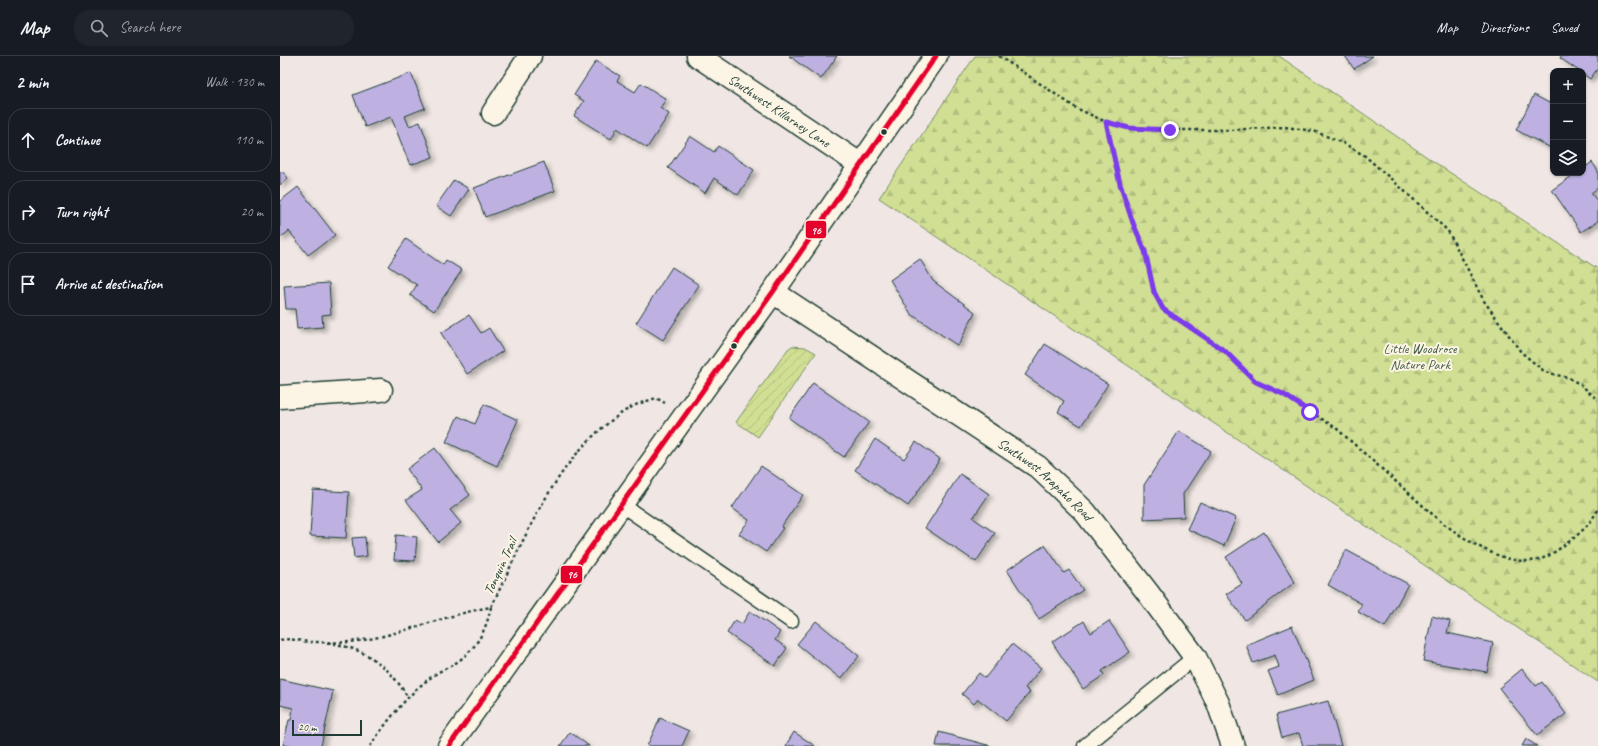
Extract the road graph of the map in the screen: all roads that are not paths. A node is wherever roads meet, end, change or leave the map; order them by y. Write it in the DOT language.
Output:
graph roads {
  1 [pos="530,56"];
  2 [pos="698,56"];
  3 [pos="936,56"];
  4 [pos="493,113"];
  5 [pos="860,165"];
  6 [pos="773,292"];
  7 [pos="381,390"];
  8 [pos="280,397"];
  9 [pos="622,504"];
  10 [pos="791,621"];
  11 [pos="1195,658"];
  12 [pos="449,746"];
  13 [pos="1085,746"];
  14 [pos="1233,746"];
  1 -- 4 [label="street"];
  2 -- 5 [label="street, Southwest Killarney Lane"];
  3 -- 5 [label="street"];
  5 -- 6 [label="street"];
  6 -- 9 [label="street"];
  6 -- 11 [label="street, Southwest Arapaho Road"];
  7 -- 8 [label="street"];
  9 -- 10 [label="lane"];
  9 -- 12 [label="street"];
  11 -- 13 [label="lane"];
  11 -- 14 [label="street, Southwest Arapaho Road"];
}
